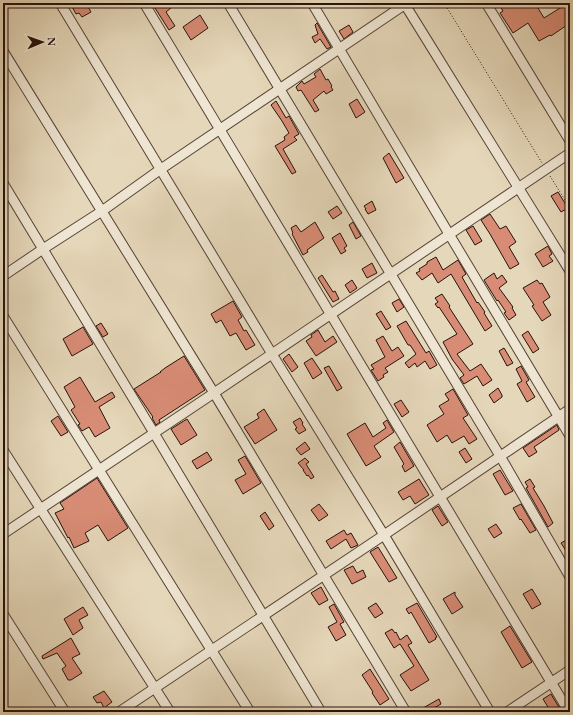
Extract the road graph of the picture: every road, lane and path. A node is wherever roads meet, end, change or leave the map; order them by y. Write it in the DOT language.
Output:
graph roads {
  1 [pos="60,3"];
  2 [pos="144,3"];
  3 [pos="228,3"];
  4 [pos="312,3"];
  5 [pos="444,3"];
  6 [pos="486,3"];
  7 [pos="405,4"];
  8 [pos="339,49"];
  9 [pos="3,51"];
  10 [pos="280,89"];
  11 [pos="220,130"];
  12 [pos="570,141"];
  13 [pos="570,153"];
  14 [pos="160,169"];
  15 [pos="546,169"];
  16 [pos="3,183"];
  17 [pos="518,188"];
  18 [pos="570,208"];
  19 [pos="102,211"];
  20 [pos="449,234"];
  21 [pos="43,249"];
  22 [pos="570,271"];
  23 [pos="391,274"];
  24 [pos="3,276"];
  25 [pos="331,314"];
  26 [pos="3,316"];
  27 [pos="272,354"];
  28 [pos="214,393"];
  29 [pos="570,409"];
  30 [pos="558,417"];
  31 [pos="154,433"];
  32 [pos="570,436"];
  33 [pos="3,450"];
  34 [pos="500,456"];
  35 [pos="99,470"];
  36 [pos="440,497"];
  37 [pos="40,509"];
  38 [pos="3,534"];
  39 [pos="384,535"];
  40 [pos="324,575"];
  41 [pos="570,577"];
  42 [pos="3,614"];
  43 [pos="263,616"];
  44 [pos="212,650"];
  45 [pos="570,670"];
  46 [pos="552,682"];
  47 [pos="155,688"];
  48 [pos="66,712"];
  49 [pos="119,712"];
  50 [pos="170,712"];
  51 [pos="250,712"];
  52 [pos="321,712"];
  53 [pos="406,712"];
  54 [pos="490,712"];
  55 [pos="506,712"];
  56 [pos="569,712"];
  1 -- 14 [label="street"];
  2 -- 11 [label="street"];
  3 -- 10 [label="street"];
  4 -- 8 [label="street"];
  5 -- 15 [label="path"];
  6 -- 12 [label="street"];
  7 -- 8 [label="street"];
  7 -- 17 [label="street"];
  8 -- 10 [label="street"];
  8 -- 20 [label="street"];
  9 -- 19 [label="street"];
  10 -- 11 [label="street"];
  10 -- 23 [label="street"];
  11 -- 14 [label="street"];
  11 -- 25 [label="street"];
  13 -- 15 [label="street"];
  14 -- 19 [label="street"];
  14 -- 27 [label="street"];
  15 -- 17 [label="street"];
  15 -- 18 [label="path"];
  16 -- 21 [label="street"];
  17 -- 20 [label="street"];
  17 -- 22 [label="street"];
  19 -- 21 [label="street"];
  19 -- 28 [label="street"];
  20 -- 23 [label="street"];
  20 -- 30 [label="street"];
  21 -- 24 [label="street"];
  21 -- 31 [label="street"];
  23 -- 25 [label="street"];
  23 -- 34 [label="street"];
  25 -- 27 [label="street"];
  25 -- 36 [label="street"];
  26 -- 35 [label="street"];
  27 -- 28 [label="street"];
  27 -- 39 [label="street"];
  28 -- 31 [label="street"];
  28 -- 40 [label="street"];
  29 -- 30 [label="street"];
  30 -- 32 [label="street"];
  30 -- 34 [label="street"];
  31 -- 35 [label="street"];
  31 -- 43 [label="street"];
  33 -- 37 [label="street"];
  34 -- 36 [label="street"];
  34 -- 41 [label="street"];
  35 -- 37 [label="street"];
  35 -- 44 [label="street"];
  36 -- 39 [label="street"];
  36 -- 46 [label="street"];
  37 -- 38 [label="street"];
  37 -- 47 [label="street"];
  39 -- 40 [label="street"];
  39 -- 54 [label="street"];
  40 -- 43 [label="street"];
  40 -- 53 [label="street"];
  42 -- 48 [label="street"];
  43 -- 44 [label="street"];
  43 -- 52 [label="street"];
  44 -- 47 [label="street"];
  44 -- 51 [label="street"];
  45 -- 46 [label="street"];
  46 -- 55 [label="street"];
  46 -- 56 [label="street"];
  47 -- 49 [label="street"];
  47 -- 50 [label="street"];
}
